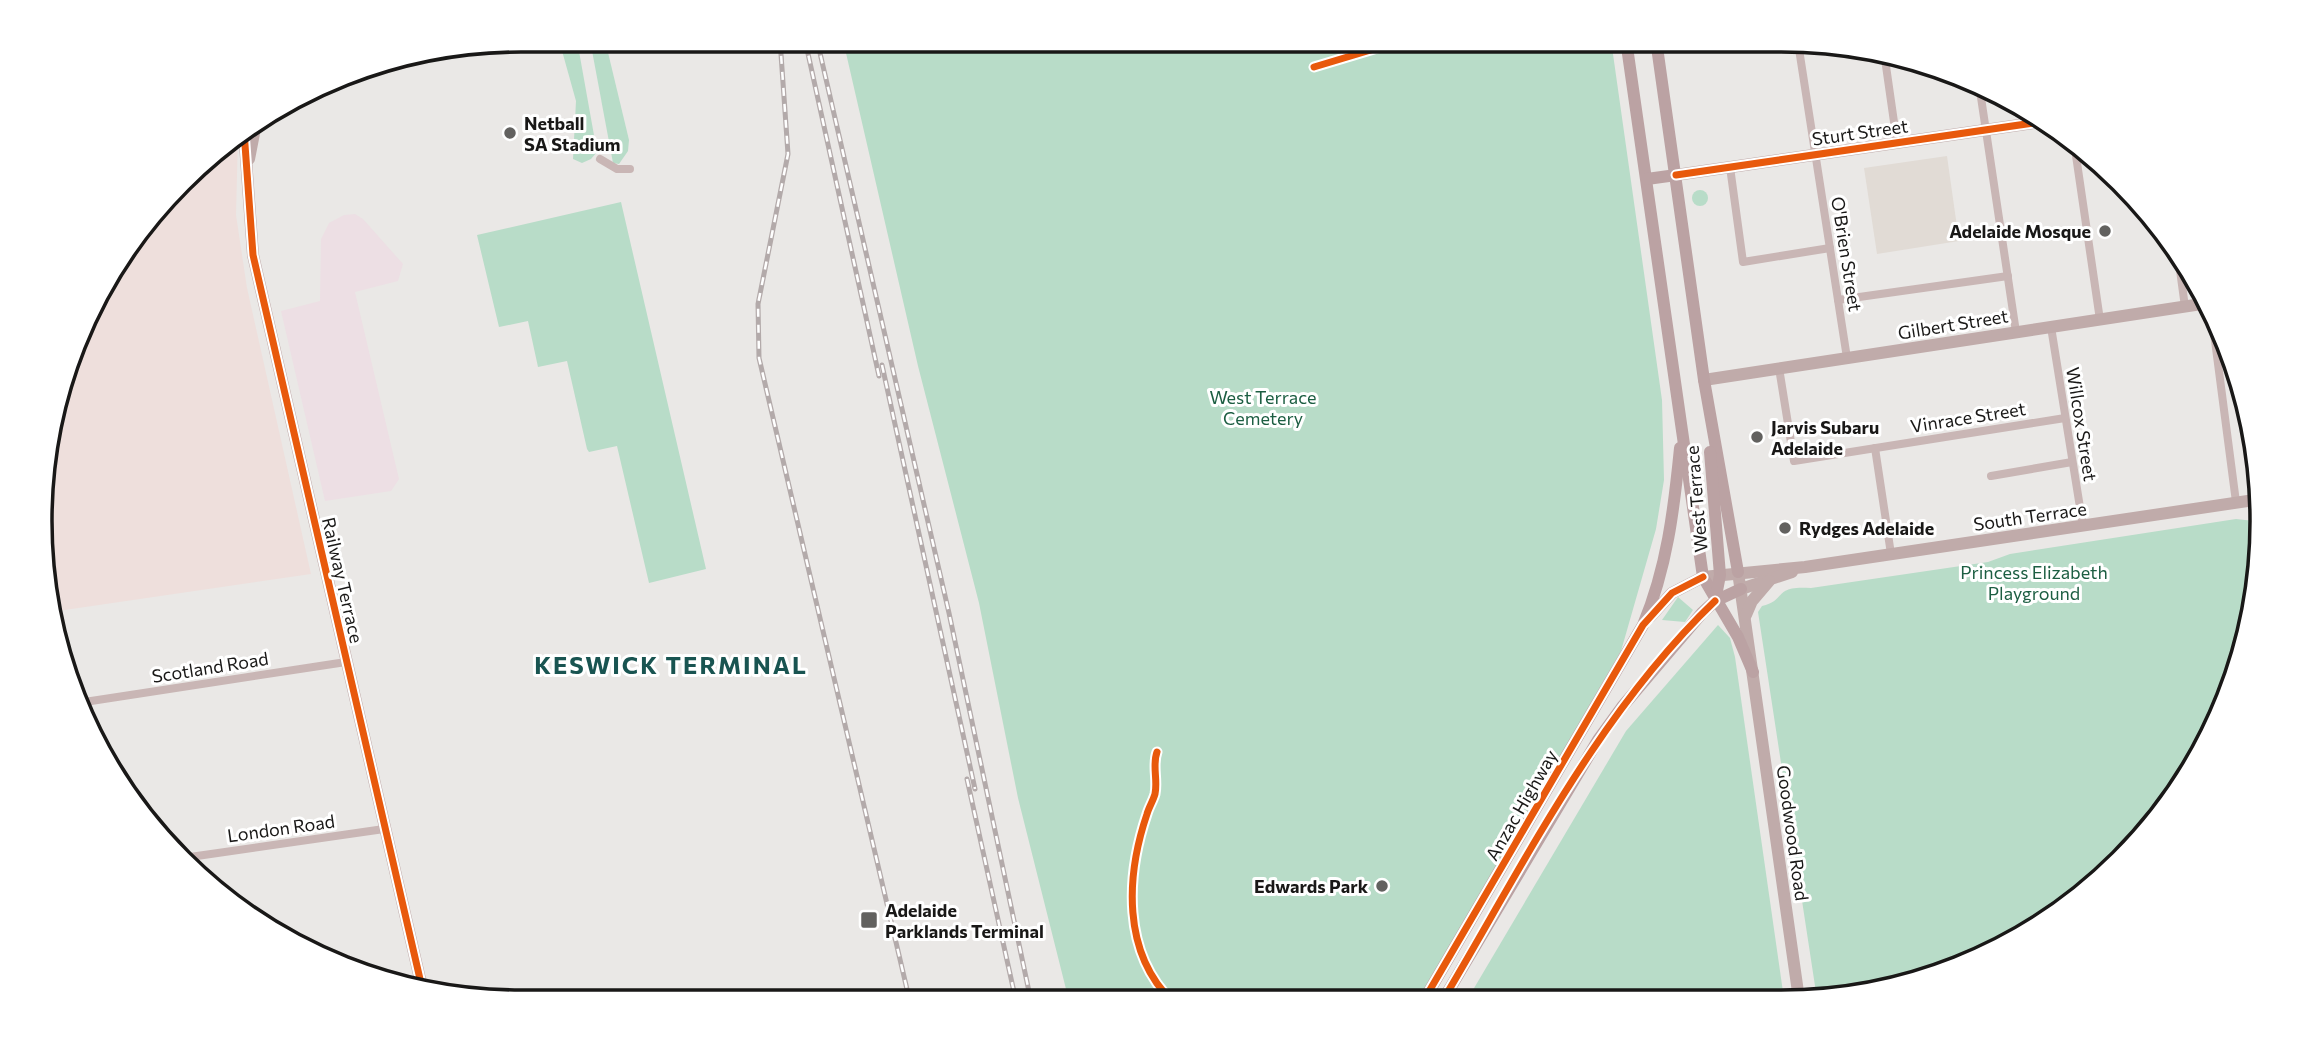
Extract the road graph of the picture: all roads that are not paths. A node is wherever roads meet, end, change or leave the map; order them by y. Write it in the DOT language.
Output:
graph roads {
  1 [pos="1362,52"];
  2 [pos="1628,52"];
  3 [pos="1658,52"];
  4 [pos="1800,53"];
  5 [pos="1886,65"];
  6 [pos="1314,66"];
  7 [pos="1981,97"];
  8 [pos="2029,124"];
  9 [pos="1986,130"];
  10 [pos="253,138"];
  11 [pos="244,143"];
  12 [pos="1897,143"];
  13 [pos="1815,155"];
  14 [pos="2076,157"];
  15 [pos="600,159"];
  16 [pos="1730,167"];
  17 [pos="630,169"];
  18 [pos="245,173"];
  19 [pos="1676,175"];
  20 [pos="1647,179"];
  21 [pos="1830,248"];
  22 [pos="2008,276"];
  23 [pos="2181,276"];
  24 [pos="1838,300"];
  25 [pos="2197,305"];
  26 [pos="2185,307"];
  27 [pos="2100,320"];
  28 [pos="2051,327"];
  29 [pos="2016,332"];
  30 [pos="2215,343"];
  31 [pos="1847,358"];
  32 [pos="1779,368"];
  33 [pos="1704,380"];
  34 [pos="2065,418"];
  35 [pos="1682,423"];
  36 [pos="1875,448"];
  37 [pos="2072,462"];
  38 [pos="1991,475"];
  39 [pos="2249,500"];
  40 [pos="2236,502"];
  41 [pos="2082,526"];
  42 [pos="1891,554"];
  43 [pos="1805,567"];
  44 [pos="1738,572"];
  45 [pos="1720,575"];
  46 [pos="1703,577"];
  47 [pos="1769,581"];
  48 [pos="1741,589"];
  49 [pos="1715,601"];
  50 [pos="1745,618"];
  51 [pos="1643,625"];
  52 [pos="346,662"];
  53 [pos="1753,673"];
  54 [pos="88,701"];
  55 [pos="384,829"];
  56 [pos="194,856"];
  57 [pos="420,979"];
  58 [pos="1798,989"];
  59 [pos="1430,990"];
  60 [pos="1449,990"];
  1 -- 6 [label="street"];
  2 -- 20 [label="main road, West Terrace"];
  3 -- 19 [label="main road, West Terrace"];
  4 -- 13 [label="street, O'Brien Street"];
  5 -- 12 [label="street"];
  7 -- 9 [label="street"];
  8 -- 9 [label="main road, Sturt Street"];
  9 -- 12 [label="main road, Sturt Street"];
  9 -- 22 [label="street"];
  10 -- 18 [label="main road, Railway Terrace"];
  11 -- 18 [label="main road, Railway Terrace"];
  12 -- 13 [label="main road, Sturt Street"];
  13 -- 16 [label="main road, Sturt Street"];
  13 -- 21 [label="street, O'Brien Street"];
  14 -- 27 [label="street"];
  15 -- 17 [label="street"];
  16 -- 19 [label="main road, Sturt Street"];
  16 -- 21 [label="street"];
  18 -- 52 [label="main road, Railway Terrace"];
  19 -- 20 [label="main road"];
  19 -- 33 [label="main road, West Terrace"];
  20 -- 35 [label="main road, West Terrace"];
  21 -- 24 [label="street, O'Brien Street"];
  22 -- 24 [label="street"];
  22 -- 29 [label="street"];
  23 -- 26 [label="street"];
  24 -- 31 [label="street, O'Brien Street"];
  25 -- 26 [label="main road, Gilbert Street"];
  26 -- 27 [label="main road, Gilbert Street"];
  27 -- 28 [label="main road, Gilbert Street"];
  28 -- 29 [label="main road, Gilbert Street"];
  28 -- 34 [label="street, Willcox Street"];
  29 -- 31 [label="main road, Gilbert Street"];
  30 -- 40 [label="street"];
  31 -- 32 [label="main road, Gilbert Street"];
  32 -- 33 [label="main road, Gilbert Street"];
  32 -- 36 [label="street, Vinrace Street"];
  33 -- 44 [label="main road, West Terrace"];
  33 -- 45 [label="main road, West Terrace"];
  34 -- 36 [label="street, Vinrace Street"];
  34 -- 37 [label="street, Willcox Street"];
  35 -- 46 [label="main road, West Terrace"];
  35 -- 51 [label="main road, West Terrace"];
  36 -- 42 [label="street"];
  37 -- 38 [label="street"];
  37 -- 41 [label="street, Willcox Street"];
  39 -- 40 [label="main road, South Terrace"];
  40 -- 41 [label="main road, South Terrace"];
  41 -- 42 [label="main road, South Terrace"];
  42 -- 43 [label="main road, South Terrace"];
  43 -- 44 [label="main road, South Terrace"];
  43 -- 47 [label="main road, South Terrace"];
  44 -- 45 [label="main road, South Terrace"];
  44 -- 48 [label="main road, Goodwood Road"];
  45 -- 46 [label="main road, South Terrace"];
  45 -- 49 [label="main road, West Terrace"];
  46 -- 49 [label="main road, West Terrace"];
  46 -- 51 [label="main road"];
  47 -- 48 [label="main road, South Terrace"];
  47 -- 50 [label="main road"];
  48 -- 49 [label="main road, Anzac Highway"];
  48 -- 50 [label="main road, Goodwood Road"];
  49 -- 53 [label="main road, Goodwood Road"];
  49 -- 60 [label="main road, Anzac Highway"];
  50 -- 53 [label="main road, Goodwood Road"];
  51 -- 59 [label="main road, Anzac Highway"];
  52 -- 54 [label="street, Scotland Road"];
  52 -- 55 [label="main road, Railway Terrace"];
  53 -- 58 [label="main road, Goodwood Road"];
  55 -- 56 [label="street, London Road"];
  55 -- 57 [label="main road, Railway Terrace"];
}
